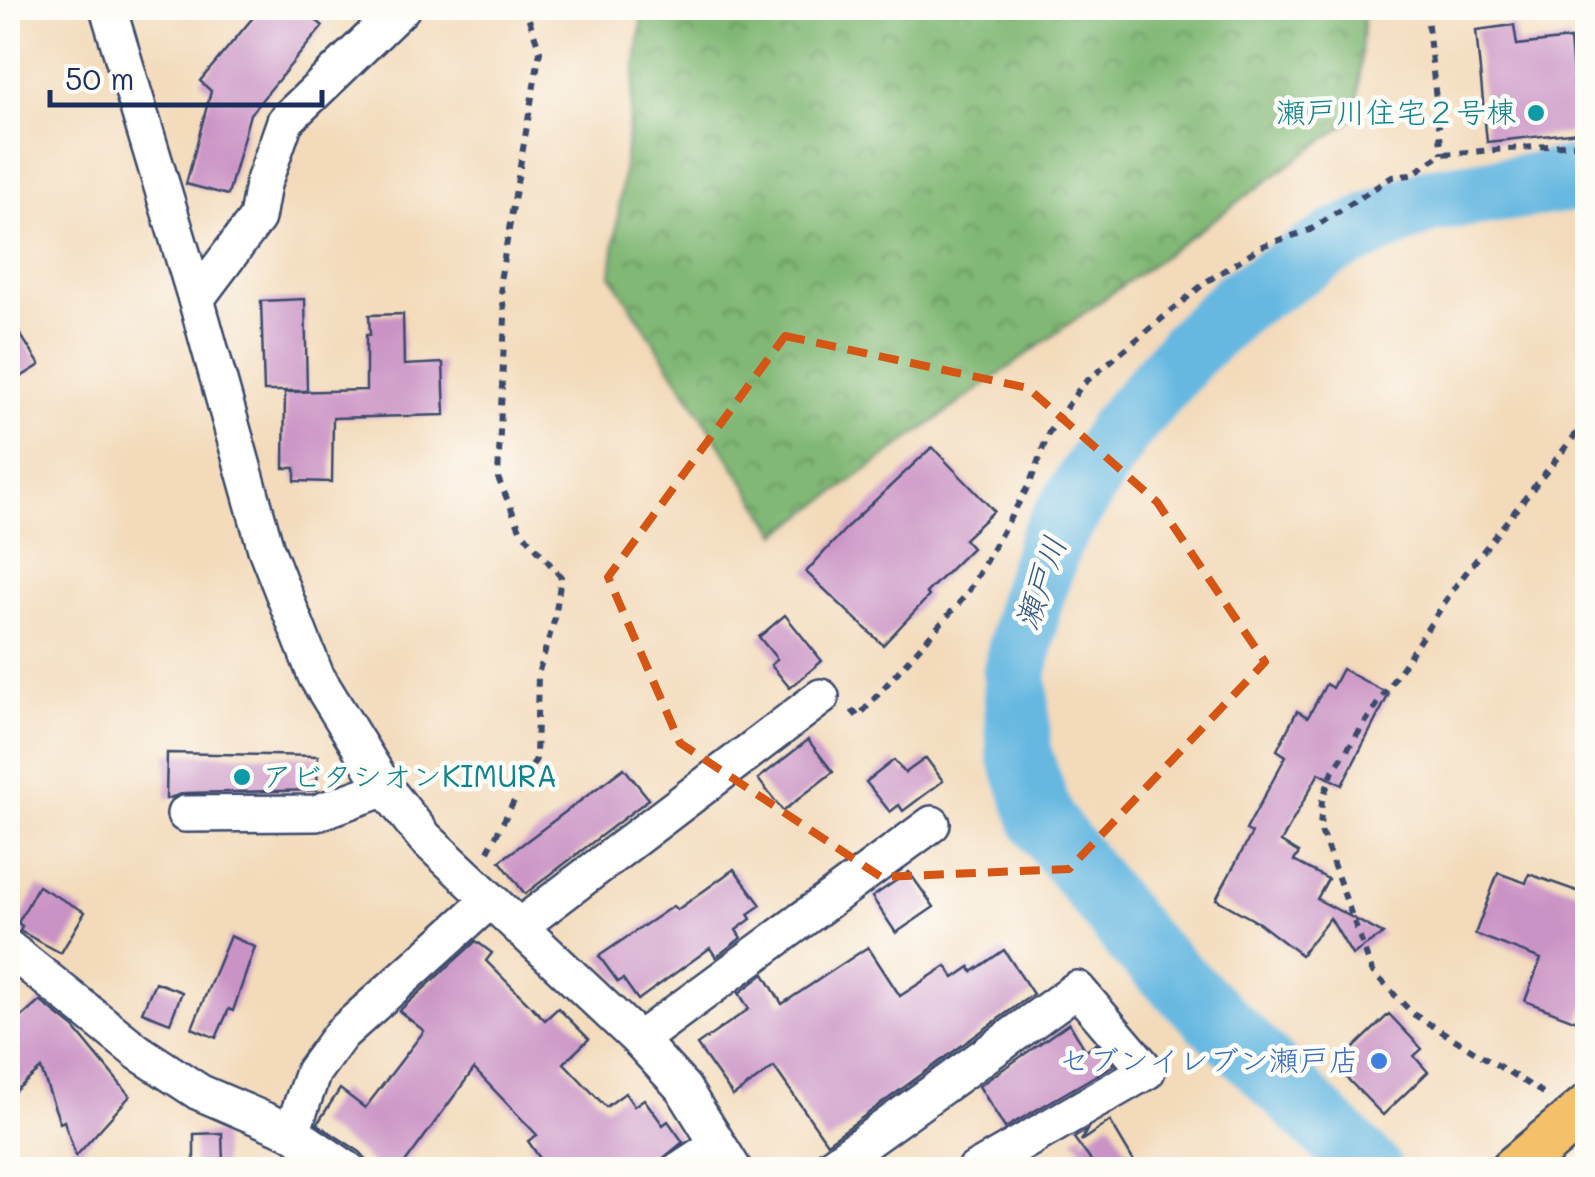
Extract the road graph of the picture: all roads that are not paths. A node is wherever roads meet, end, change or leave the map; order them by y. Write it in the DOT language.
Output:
graph roads {
  1 [pos="108,8"];
  2 [pos="402,8"];
  3 [pos="196,299"];
  4 [pos="822,697"];
  5 [pos="385,788"];
  6 [pos="185,814"];
  7 [pos="932,824"];
  8 [pos="483,892"];
  9 [pos="520,926"];
  10 [pos="8,948"];
  11 [pos="639,1040"];
  12 [pos="1583,1111"];
  13 [pos="292,1132"];
  14 [pos="726,1157"];
  15 [pos="348,1170"];
  16 [pos="679,1170"];
  17 [pos="826,1170"];
  18 [pos="975,1170"];
  19 [pos="1513,1170"];
  1 -- 3 [label="street"];
  2 -- 3 [label="street"];
  3 -- 5 [label="street"];
  4 -- 9 [label="street"];
  5 -- 6 [label="street"];
  5 -- 8 [label="street"];
  7 -- 11 [label="street"];
  8 -- 9 [label="street"];
  8 -- 13 [label="street"];
  9 -- 11 [label="street"];
  10 -- 13 [label="street"];
  11 -- 14 [label="street"];
  12 -- 19 [label="main road"];
  13 -- 15 [label="street"];
  14 -- 16 [label="street"];
  17 -- 18 [label="street"];
}
